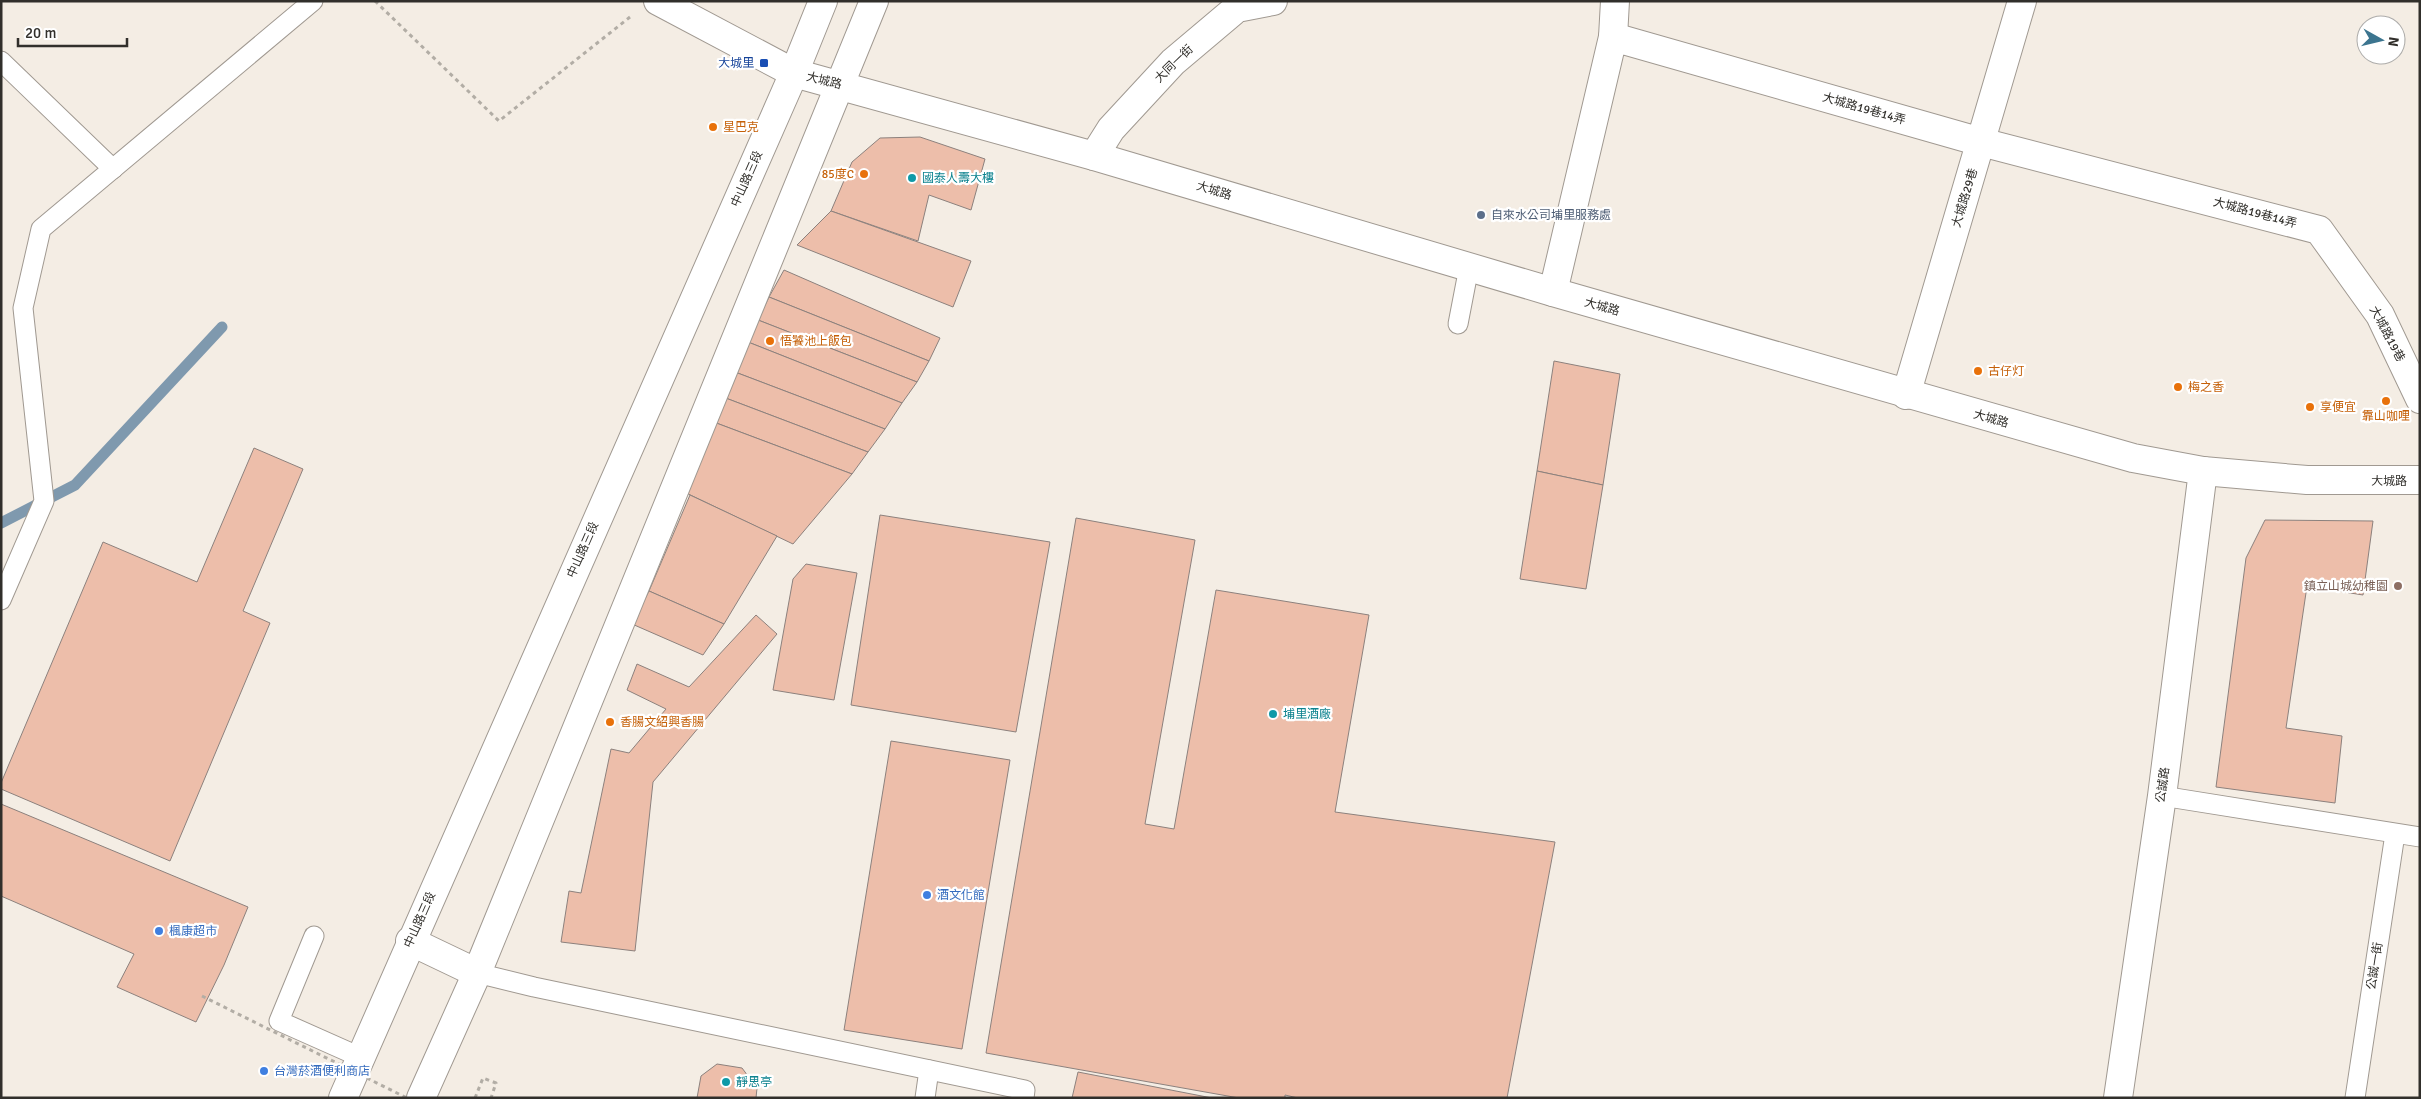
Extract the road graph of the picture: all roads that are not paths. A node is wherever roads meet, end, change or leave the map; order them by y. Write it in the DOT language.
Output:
graph roads {
  1 [pos="313,1"];
  2 [pos="824,1"];
  3 [pos="874,1"];
  4 [pos="1273,1"];
  5 [pos="1615,1"];
  6 [pos="2022,1"];
  7 [pos="646,7"];
  8 [pos="1613,37"];
  9 [pos="1,61"];
  10 [pos="794,73"];
  11 [pos="839,84"];
  12 [pos="1982,142"];
  13 [pos="1094,156"];
  14 [pos="113,169"];
  15 [pos="1469,267"];
  16 [pos="2349,272"];
  17 [pos="1552,292"];
  18 [pos="1458,324"];
  19 [pos="1906,395"];
  20 [pos="2420,399"];
  21 [pos="2204,472"];
  22 [pos="2420,480"];
  23 [pos="1,600"];
  24 [pos="2162,796"];
  25 [pos="2395,834"];
  26 [pos="2420,837"];
  27 [pos="314,936"];
  28 [pos="410,941"];
  29 [pos="477,973"];
  30 [pos="360,1057"];
  31 [pos="929,1070"];
  32 [pos="343,1098"];
  33 [pos="421,1098"];
  34 [pos="924,1098"];
  35 [pos="1024,1098"];
  36 [pos="2118,1098"];
  37 [pos="2355,1098"];
  1 -- 14 [label="lane"];
  2 -- 10 [label="street, 中山路三段"];
  3 -- 11 [label="street"];
  4 -- 13 [label="street, 大同一街"];
  5 -- 8 [label="street"];
  6 -- 12 [label="street, 大城路29巷"];
  7 -- 10 [label="street, 大城路"];
  8 -- 12 [label="street, 大城路19巷14弄"];
  8 -- 17 [label="street"];
  9 -- 14 [label="lane"];
  10 -- 11 [label="street, 大城路"];
  10 -- 28 [label="street, 中山路三段"];
  11 -- 13 [label="street, 大城路"];
  11 -- 29 [label="street"];
  12 -- 16 [label="street, 大城路19巷14弄"];
  12 -- 19 [label="street, 大城路29巷"];
  13 -- 15 [label="street, 大城路"];
  14 -- 23 [label="lane"];
  15 -- 17 [label="street, 大城路"];
  15 -- 18 [label="lane"];
  16 -- 20 [label="street, 大城路19巷"];
  17 -- 19 [label="street, 大城路"];
  19 -- 21 [label="street, 大城路"];
  21 -- 22 [label="street, 大城路"];
  21 -- 24 [label="street, 公誠路"];
  24 -- 25 [label="lane"];
  24 -- 36 [label="street, 公誠路"];
  25 -- 26 [label="lane"];
  25 -- 37 [label="lane, 公誠一街"];
  27 -- 30 [label="lane"];
  28 -- 29 [label="street"];
  28 -- 30 [label="street, 中山路三段"];
  29 -- 31 [label="lane"];
  29 -- 33 [label="street"];
  30 -- 32 [label="street, 中山路三段"];
  31 -- 34 [label="lane"];
  31 -- 35 [label="lane"];
}
